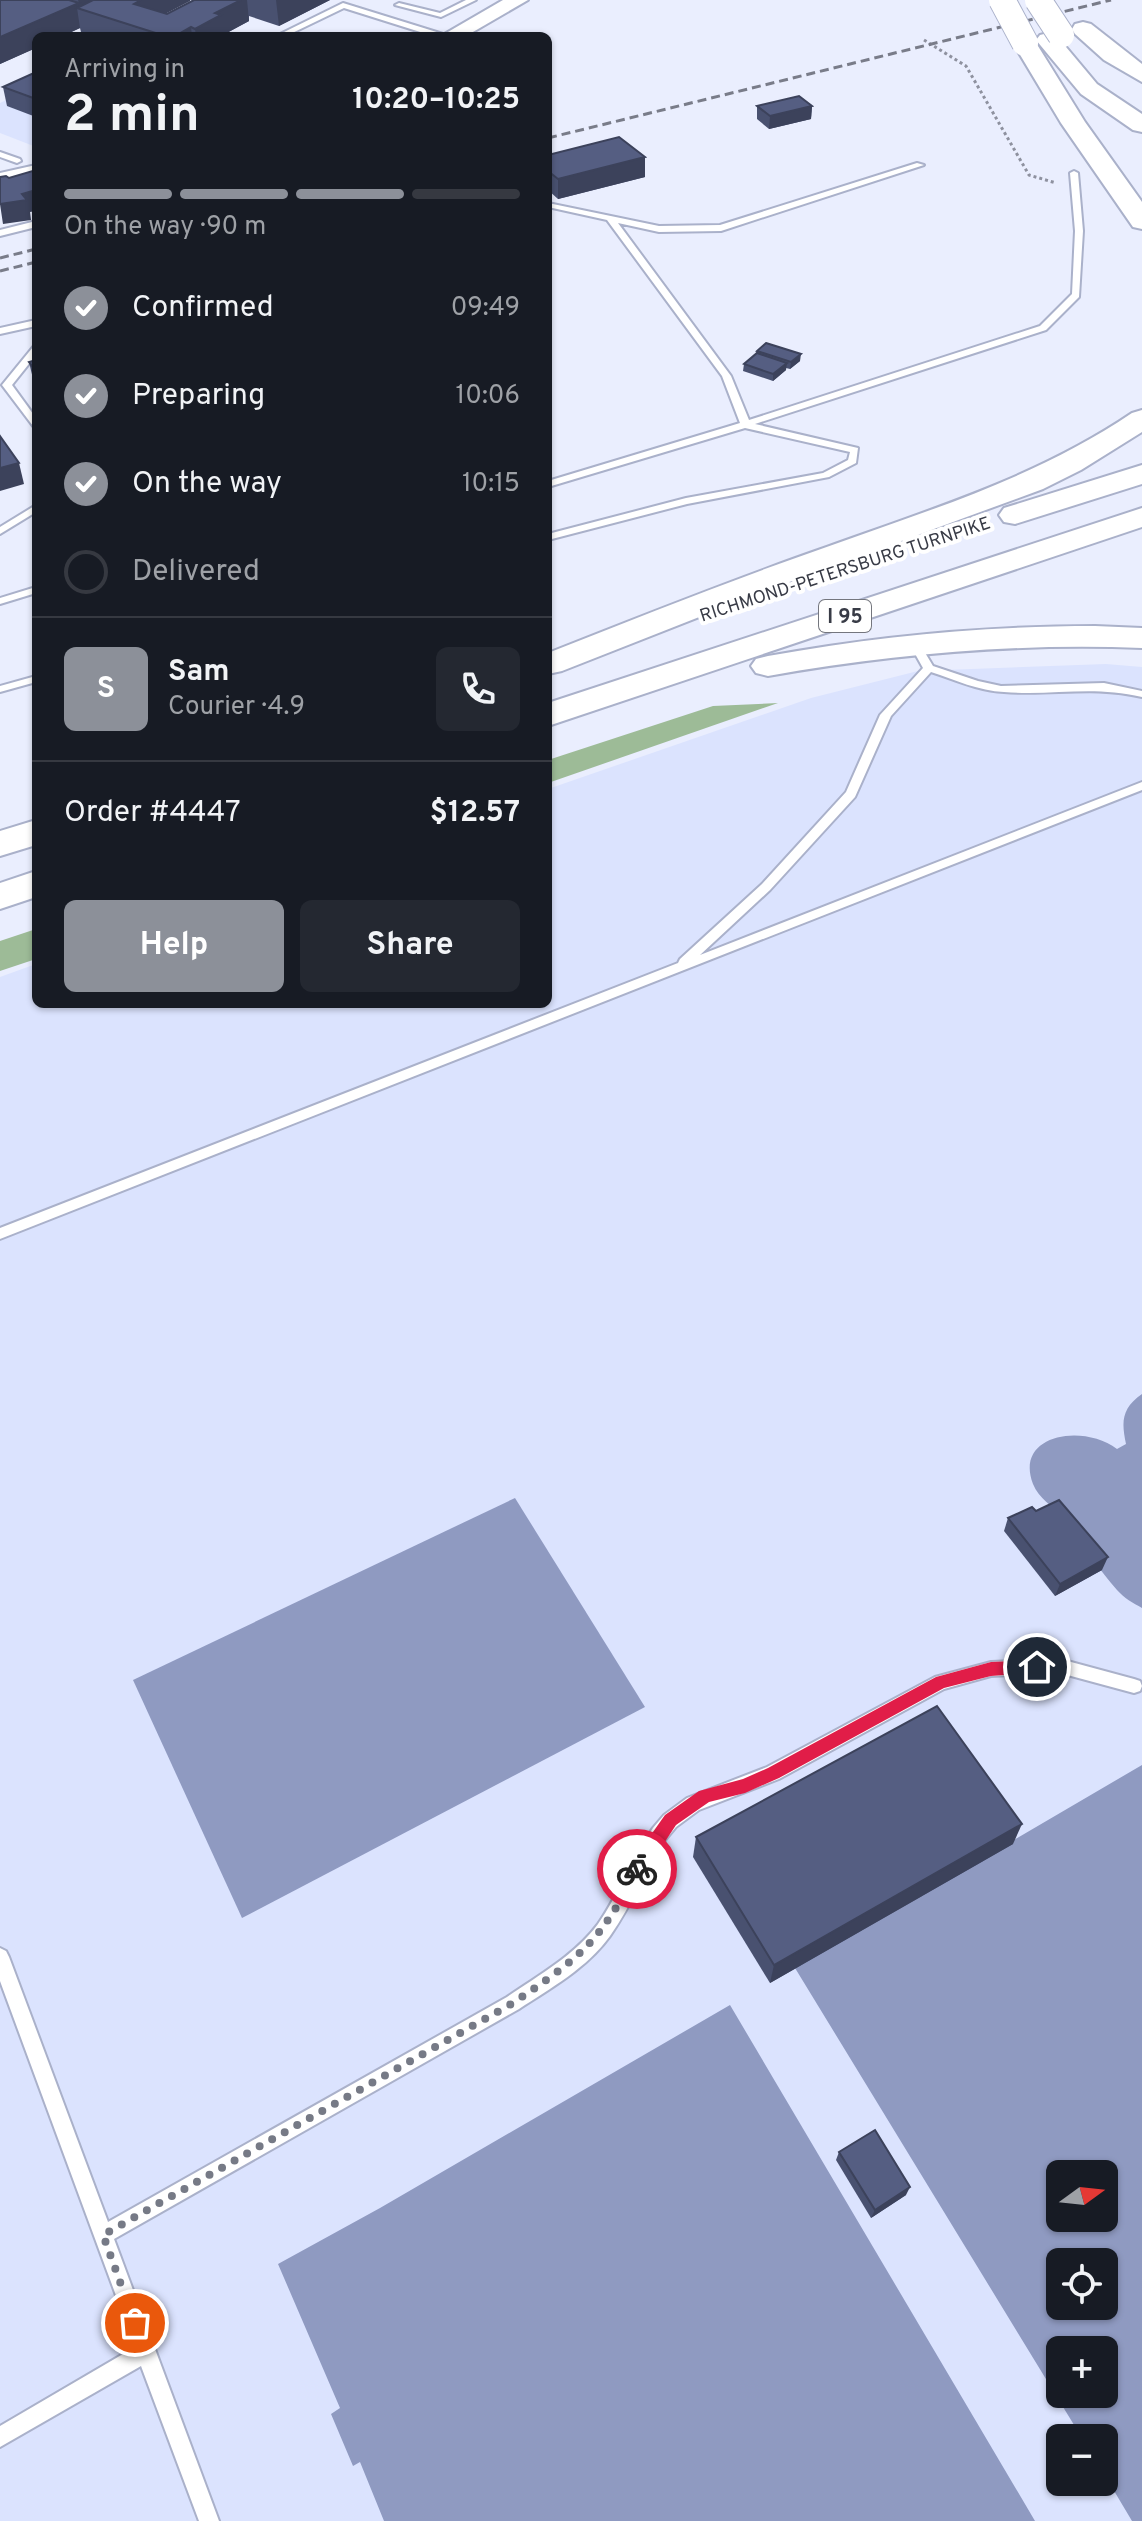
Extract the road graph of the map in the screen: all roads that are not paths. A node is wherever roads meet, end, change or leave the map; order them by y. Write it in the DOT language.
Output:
graph roads {
  1 [pos="408,0"];
  2 [pos="472,0"];
  3 [pos="518,0"];
  4 [pos="1002,0"];
  5 [pos="1019,0"];
  6 [pos="1038,0"];
  7 [pos="1056,0"];
  8 [pos="399,5"];
  9 [pos="377,16"];
  10 [pos="288,32"];
  11 [pos="427,32"];
  12 [pos="458,32"];
  13 [pos="1054,36"];
  14 [pos="1142,75"];
  15 [pos="1142,111"];
  16 [pos="1142,125"];
  17 [pos="0,154"];
  18 [pos="920,165"];
  19 [pos="27,167"];
  20 [pos="1074,173"];
  21 [pos="0,180"];
  22 [pos="552,206"];
  23 [pos="610,218"];
  24 [pos="1142,221"];
  25 [pos="32,225"];
  26 [pos="0,233"];
  27 [pos="32,324"];
  28 [pos="0,331"];
  29 [pos="32,354"];
  30 [pos="4,386"];
  31 [pos="32,419"];
  32 [pos="1142,419"];
  33 [pos="746,425"];
  34 [pos="1142,474"];
  35 [pos="552,483"];
  36 [pos="32,511"];
  37 [pos="1142,517"];
  38 [pos="0,531"];
  39 [pos="552,536"];
  40 [pos="32,591"];
  41 [pos="0,601"];
  42 [pos="1142,638"];
  43 [pos="922,655"];
  44 [pos="552,663"];
  45 [pos="552,663"];
  46 [pos="32,680"];
  47 [pos="0,689"];
  48 [pos="1142,694"];
  49 [pos="552,716"];
  50 [pos="552,716"];
  51 [pos="1142,786"];
  52 [pos="32,833"];
  53 [pos="0,844"];
  54 [pos="32,885"];
  55 [pos="0,896"];
  56 [pos="678,967"];
  57 [pos="0,1234"];
  58 [pos="1139,1688"];
  59 [pos="0,1957"];
  60 [pos="103,2235"];
  61 [pos="146,2352"];
  62 [pos="0,2437"];
  63 [pos="209,2521"];
  1 -- 8 [label="lane"];
  2 -- 8 [label="lane"];
  3 -- 12 [label="street"];
  4 -- 13 [label="highway, bridge"];
  5 -- 13 [label="highway"];
  6 -- 13 [label="highway, bridge"];
  7 -- 13 [label="highway"];
  8 -- 9 [label="lane"];
  9 -- 10 [label="lane"];
  9 -- 11 [label="lane"];
  13 -- 14 [label="highway"];
  13 -- 15 [label="highway"];
  13 -- 16 [label="highway"];
  13 -- 24 [label="highway"];
  17 -- 19 [label="lane"];
  18 -- 23 [label="lane"];
  19 -- 21 [label="street"];
  20 -- 33 [label="lane"];
  22 -- 23 [label="lane"];
  23 -- 33 [label="lane"];
  25 -- 26 [label="lane"];
  27 -- 28 [label="lane"];
  29 -- 30 [label="lane"];
  30 -- 31 [label="lane"];
  32 -- 44 [label="highway"];
  33 -- 35 [label="lane"];
  33 -- 39 [label="lane"];
  34 -- 45 [label="highway, RICHMOND-PETERSBURG TURNPIKE / I 95"];
  36 -- 38 [label="lane"];
  37 -- 49 [label="highway, RICHMOND-PETERSBURG TURNPIKE / I 95"];
  40 -- 41 [label="lane"];
  42 -- 43 [label="highway"];
  43 -- 48 [label="lane"];
  43 -- 50 [label="highway"];
  43 -- 56 [label="lane"];
  46 -- 47 [label="lane"];
  51 -- 56 [label="lane"];
  52 -- 53 [label="highway"];
  54 -- 55 [label="highway"];
  56 -- 57 [label="lane"];
  58 -- 60 [label="lane"];
  59 -- 60 [label="lane"];
  60 -- 61 [label="lane"];
  61 -- 62 [label="lane"];
  61 -- 63 [label="lane"];
}
